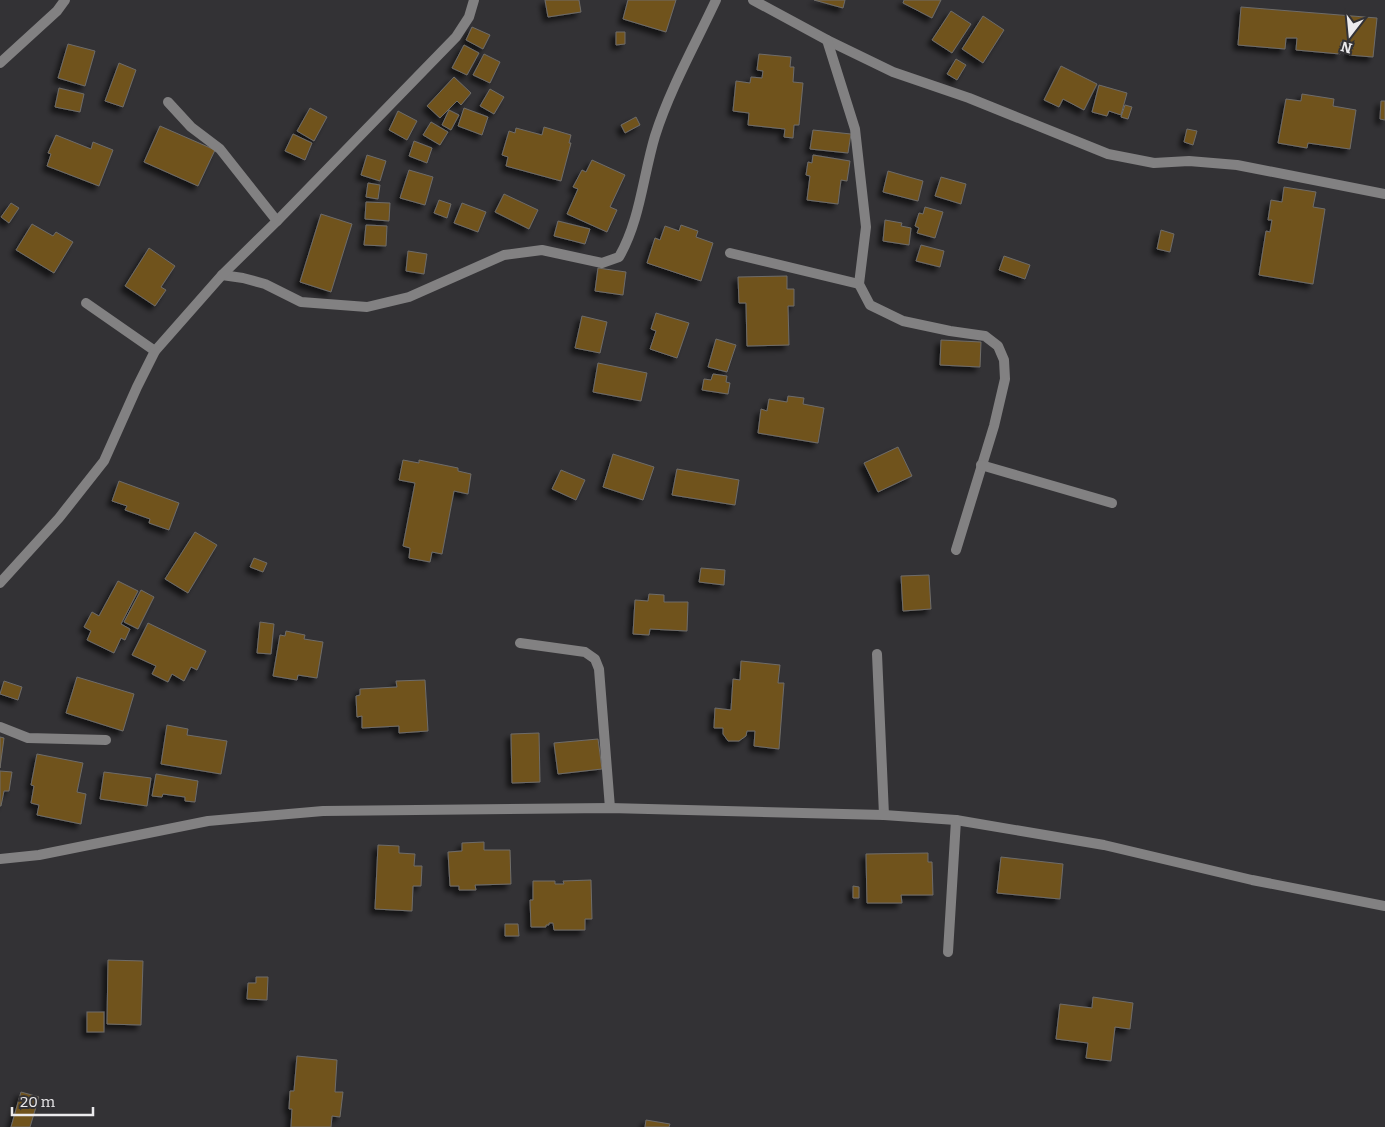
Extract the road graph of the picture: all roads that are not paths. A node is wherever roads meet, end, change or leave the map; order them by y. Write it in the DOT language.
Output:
graph roads {
  1 [pos="65,0"];
  2 [pos="474,0"];
  3 [pos="716,0"];
  4 [pos="753,0"];
  5 [pos="827,40"];
  6 [pos="0,63"];
  7 [pos="168,102"];
  8 [pos="1385,194"];
  9 [pos="277,221"];
  10 [pos="730,253"];
  11 [pos="222,275"];
  12 [pos="859,284"];
  13 [pos="86,303"];
  14 [pos="155,351"];
  15 [pos="981,464"];
  16 [pos="1112,503"];
  17 [pos="956,550"];
  18 [pos="0,583"];
  19 [pos="520,643"];
  20 [pos="876,654"];
  21 [pos="0,727"];
  22 [pos="106,740"];
  23 [pos="610,808"];
  24 [pos="884,815"];
  25 [pos="956,820"];
  26 [pos="0,859"];
  27 [pos="1385,906"];
  28 [pos="948,952"];
  1 -- 6 [label="street"];
  2 -- 9 [label="street"];
  3 -- 11 [label="street"];
  4 -- 5 [label="street"];
  5 -- 8 [label="street"];
  5 -- 12 [label="street"];
  7 -- 9 [label="street"];
  9 -- 11 [label="street"];
  10 -- 12 [label="street"];
  11 -- 14 [label="street"];
  12 -- 15 [label="street"];
  13 -- 14 [label="street"];
  14 -- 18 [label="street"];
  15 -- 16 [label="street"];
  15 -- 17 [label="street"];
  19 -- 23 [label="street"];
  20 -- 24 [label="street"];
  21 -- 22 [label="street"];
  23 -- 24 [label="street"];
  23 -- 26 [label="street"];
  24 -- 25 [label="street"];
  25 -- 27 [label="street"];
  25 -- 28 [label="street"];
}
